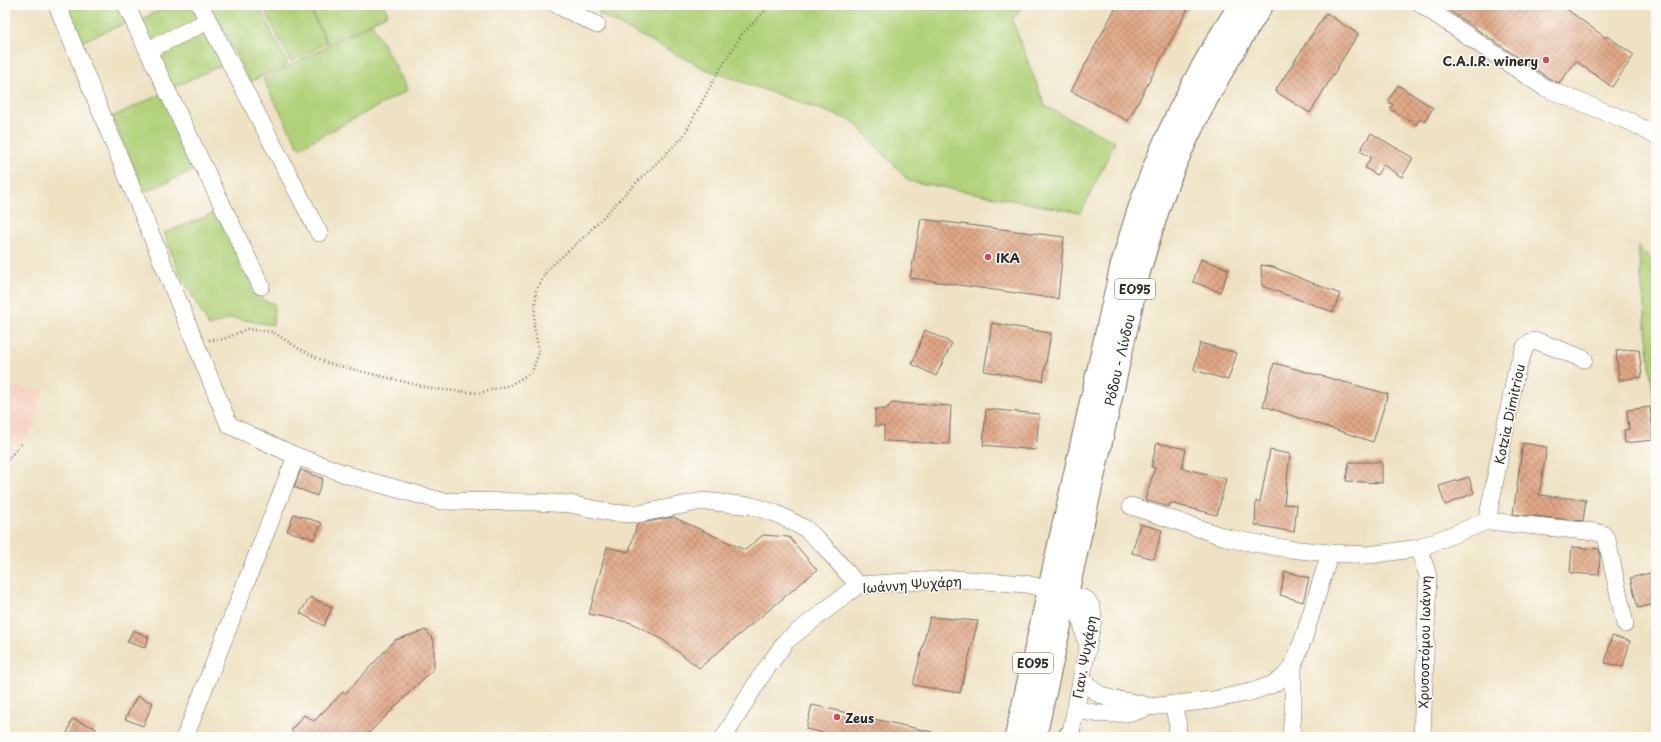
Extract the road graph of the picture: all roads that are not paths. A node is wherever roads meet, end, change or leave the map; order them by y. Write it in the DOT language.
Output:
graph roads {
  1 [pos="58,5"];
  2 [pos="126,5"];
  3 [pos="200,5"];
  4 [pos="557,5"];
  5 [pos="1240,5"];
  6 [pos="1262,5"];
  7 [pos="1422,5"];
  8 [pos="208,20"];
  9 [pos="597,25"];
  10 [pos="148,50"];
  11 [pos="1656,136"];
  12 [pos="319,233"];
  13 [pos="261,286"];
  14 [pos="1584,359"];
  15 [pos="296,456"];
  16 [pos="1131,506"];
  17 [pos="1487,521"];
  18 [pos="1419,548"];
  19 [pos="1330,553"];
  20 [pos="858,586"];
  21 [pos="1058,591"];
  22 [pos="1625,624"];
  23 [pos="1293,666"];
  24 [pos="1082,678"];
  25 [pos="1173,704"];
  26 [pos="1149,707"];
  27 [pos="1075,710"];
  28 [pos="185,737"];
  29 [pos="724,737"];
  30 [pos="1016,737"];
  31 [pos="1035,737"];
  32 [pos="1070,737"];
  33 [pos="1177,737"];
  34 [pos="1291,737"];
  35 [pos="1422,737"];
  1 -- 15 [label="street"];
  2 -- 10 [label="street"];
  3 -- 8 [label="street"];
  4 -- 9 [label="street"];
  5 -- 21 [label="main road, Ρόδου - Λίνδου / ΕΟ95"];
  6 -- 21 [label="main road, Ρόδου - Λίνδου / ΕΟ95"];
  7 -- 11 [label="street"];
  8 -- 10 [label="street"];
  8 -- 12 [label="street"];
  10 -- 13 [label="street"];
  14 -- 17 [label="street, Kotzia Dimitriou"];
  15 -- 20 [label="street"];
  15 -- 28 [label="street"];
  16 -- 19 [label="street"];
  17 -- 18 [label="street"];
  17 -- 22 [label="street"];
  18 -- 19 [label="street"];
  18 -- 35 [label="street, Χρυσοστόμου Ιωάννη"];
  19 -- 23 [label="street"];
  20 -- 21 [label="street, Ιωάννη Ψυχάρη"];
  20 -- 29 [label="street, Ιωάννη Ψυχάρη"];
  21 -- 24 [label="street, Γιαν. Ψυχάρη"];
  21 -- 30 [label="main road, Ρόδου - Λίνδου / ΕΟ95"];
  21 -- 31 [label="main road, Ρόδου - Λίνδου / ΕΟ95"];
  23 -- 25 [label="street"];
  23 -- 34 [label="street"];
  24 -- 26 [label="street"];
  24 -- 27 [label="street, Γιαν. Ψυχάρη"];
  25 -- 26 [label="street"];
  25 -- 33 [label="street"];
  26 -- 27 [label="street"];
  27 -- 32 [label="street, Γιαν. Ψυχάρη"];
}
